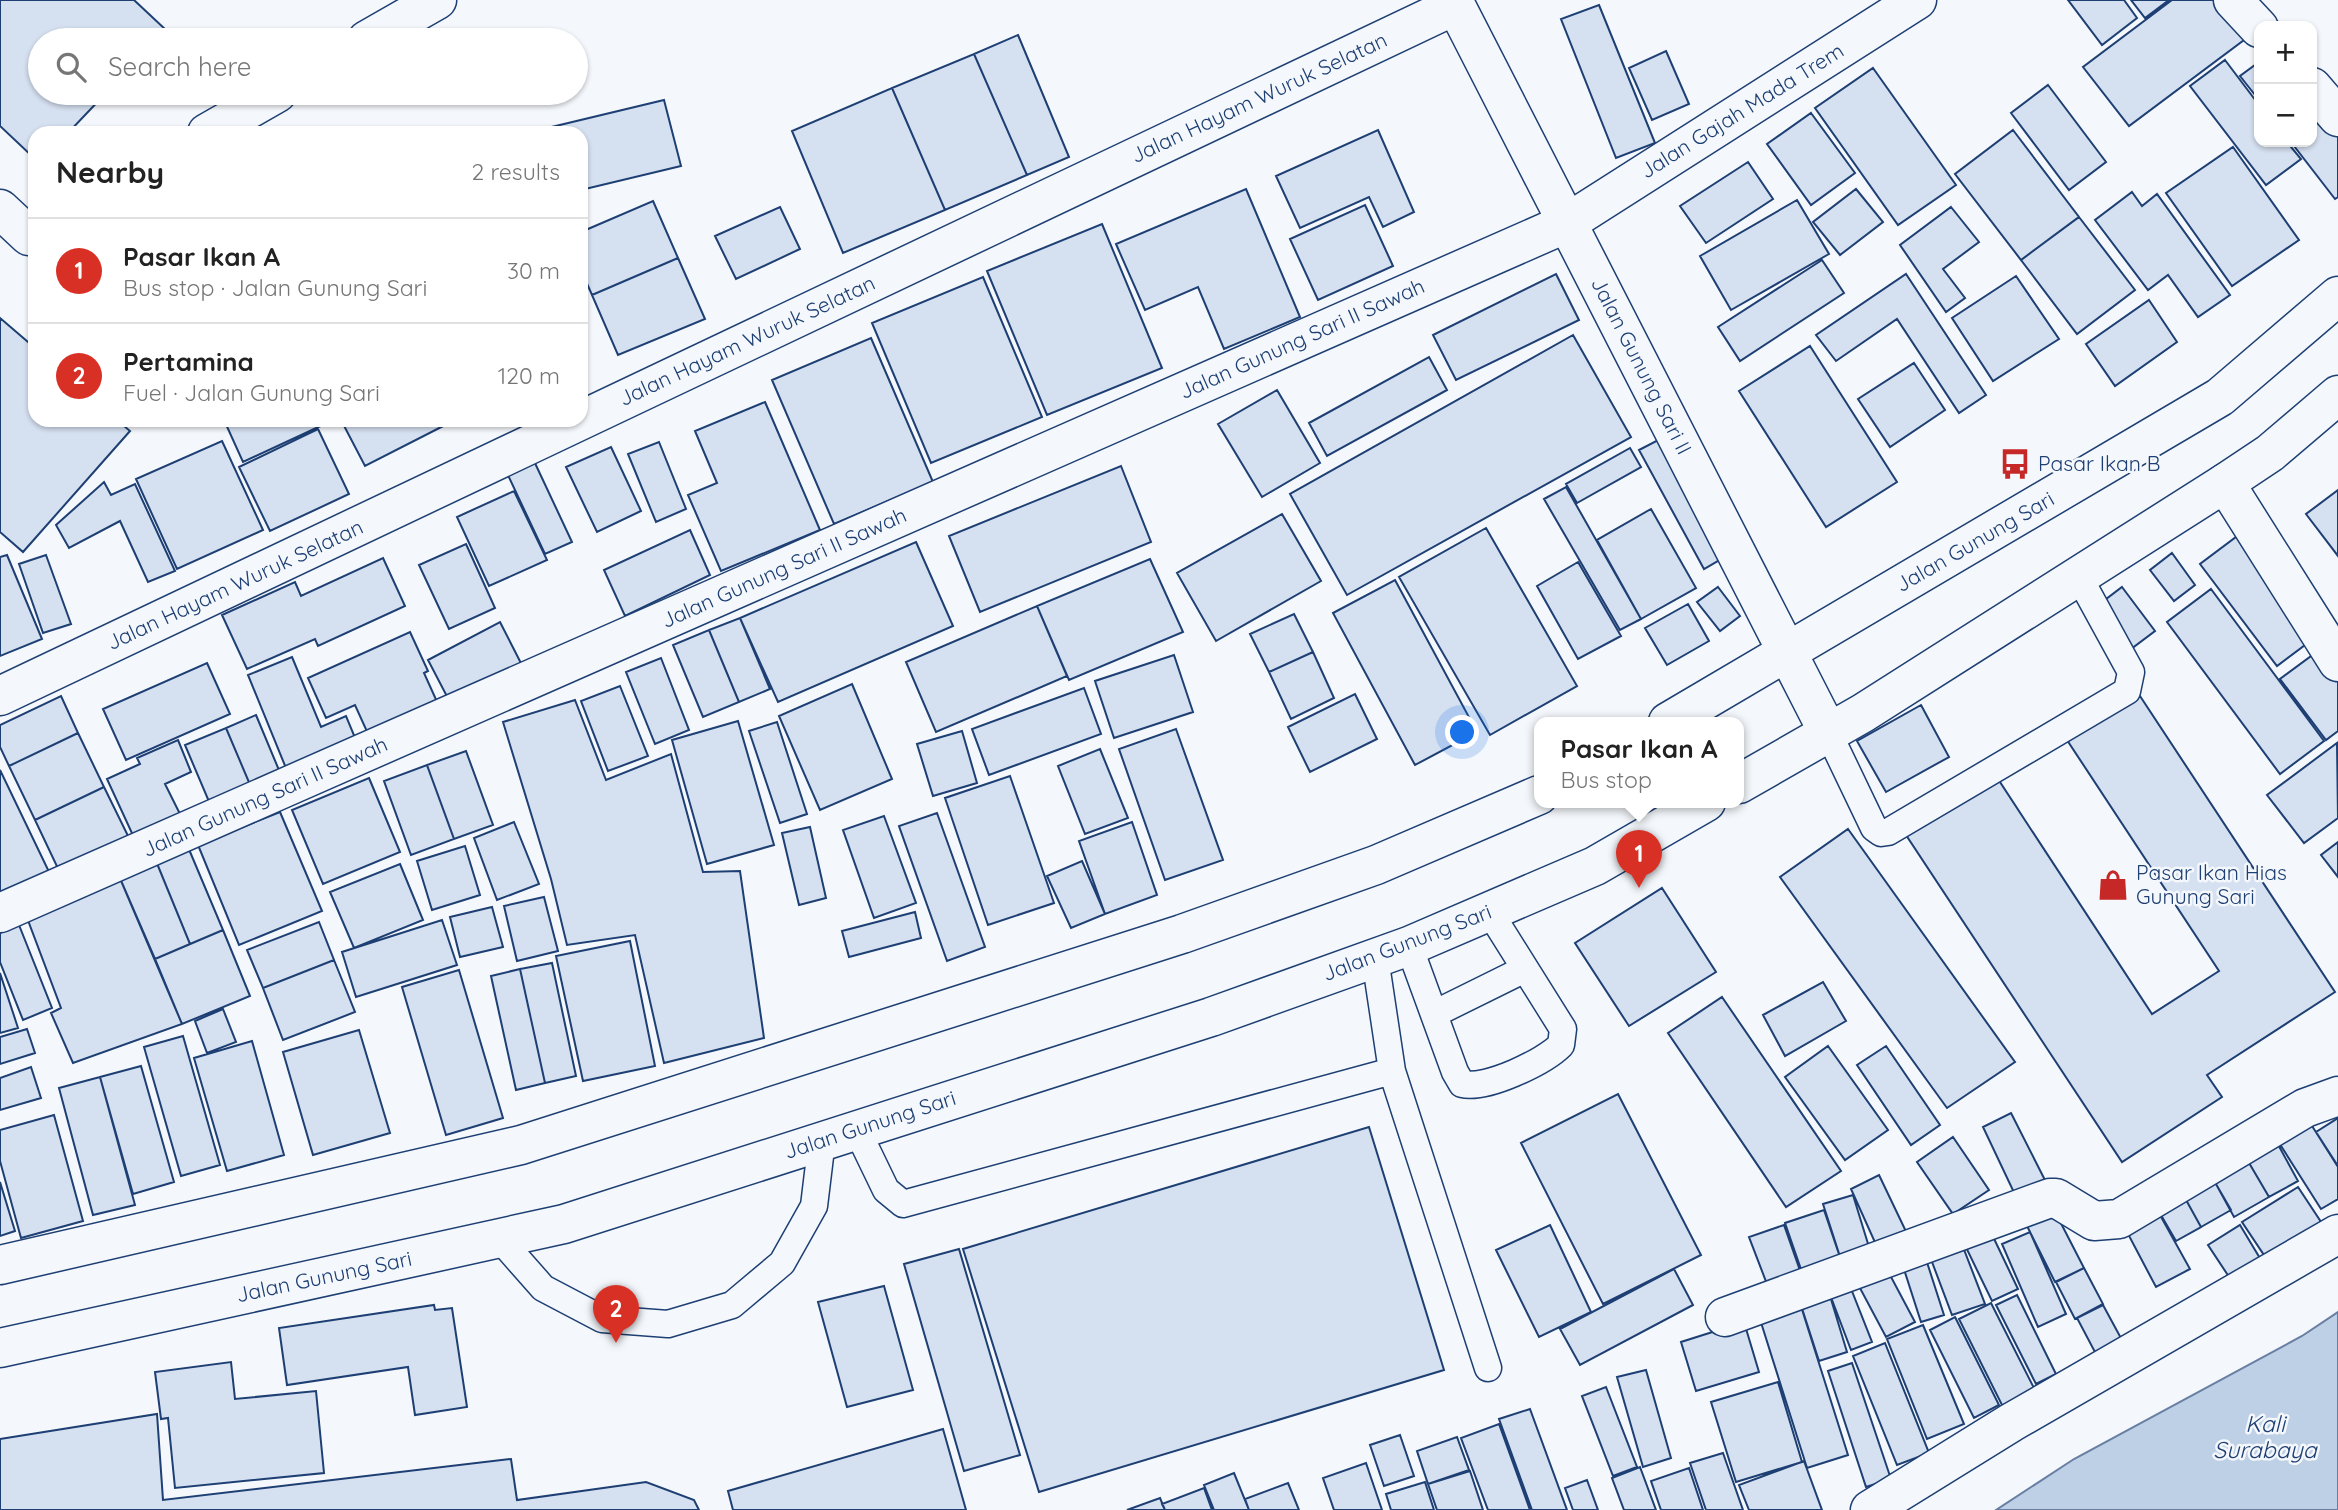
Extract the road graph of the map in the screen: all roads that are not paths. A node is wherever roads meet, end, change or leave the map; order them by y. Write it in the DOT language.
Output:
graph roads {
  1 [pos="437,0"];
  2 [pos="1917,0"];
  3 [pos="2233,0"];
  4 [pos="1454,2"];
  5 [pos="2254,22"];
  6 [pos="388,28"];
  7 [pos="2317,93"];
  8 [pos="256,105"];
  9 [pos="2338,117"];
  10 [pos="219,126"];
  11 [pos="0,209"];
  12 [pos="1567,223"];
  13 [pos="28,235"];
  14 [pos="2338,296"];
  15 [pos="2338,395"];
  16 [pos="588,415"];
  17 [pos="564,427"];
  18 [pos="2225,483"];
  19 [pos="2079,576"];
  20 [pos="1787,652"];
  21 [pos="2338,662"];
  22 [pos="0,696"];
  23 [pos="1676,717"];
  24 [pos="1828,732"];
  25 [pos="1744,780"];
  26 [pos="1534,797"];
  27 [pos="1696,808"];
  28 [pos="1489,911"];
  29 [pos="0,913"];
  30 [pos="1392,952"];
  31 [pos="1525,969"];
  32 [pos="1434,1014"];
  33 [pos="1392,1071"];
  34 [pos="2338,1096"];
  35 [pos="839,1135"];
  36 [pos="2338,1234"];
  37 [pos="499,1238"];
  38 [pos="0,1265"];
  39 [pos="1725,1317"];
  40 [pos="0,1348"];
  41 [pos="1488,1368"];
  42 [pos="1870,1510"];
  1 -- 6 [label="street"];
  2 -- 12 [label="street, Jalan Gajah Mada Trem"];
  3 -- 5 [label="street"];
  4 -- 12 [label="street, Jalan Gunung Sari II"];
  4 -- 16 [label="street, Jalan Hayam Wuruk Selatan"];
  7 -- 9 [label="street"];
  8 -- 10 [label="street"];
  11 -- 13 [label="street"];
  12 -- 20 [label="street, Jalan Gunung Sari II"];
  12 -- 29 [label="street, Jalan Gunung Sari II Sawah"];
  14 -- 20 [label="street, Jalan Gunung Sari"];
  15 -- 18 [label="street"];
  17 -- 22 [label="street, Jalan Hayam Wuruk Selatan"];
  18 -- 19 [label="street"];
  18 -- 21 [label="street"];
  19 -- 24 [label="street"];
  19 -- 24 [label="lane"];
  20 -- 23 [label="street, Jalan Gunung Sari"];
  20 -- 24 [label="street, Jalan Gunung Sari II"];
  24 -- 25 [label="street"];
  26 -- 38 [label="street"];
  27 -- 28 [label="street, Jalan Gunung Sari"];
  28 -- 30 [label="street, Jalan Gunung Sari"];
  28 -- 31 [label="lane"];
  30 -- 32 [label="lane"];
  30 -- 33 [label="lane"];
  30 -- 35 [label="street, Jalan Gunung Sari"];
  31 -- 32 [label="lane"];
  31 -- 32 [label="lane"];
  33 -- 35 [label="lane"];
  33 -- 41 [label="lane"];
  34 -- 39 [label="street"];
  35 -- 37 [label="street, Jalan Gunung Sari"];
  35 -- 37 [label="lane"];
  36 -- 42 [label="street"];
  37 -- 40 [label="street, Jalan Gunung Sari"];
}
